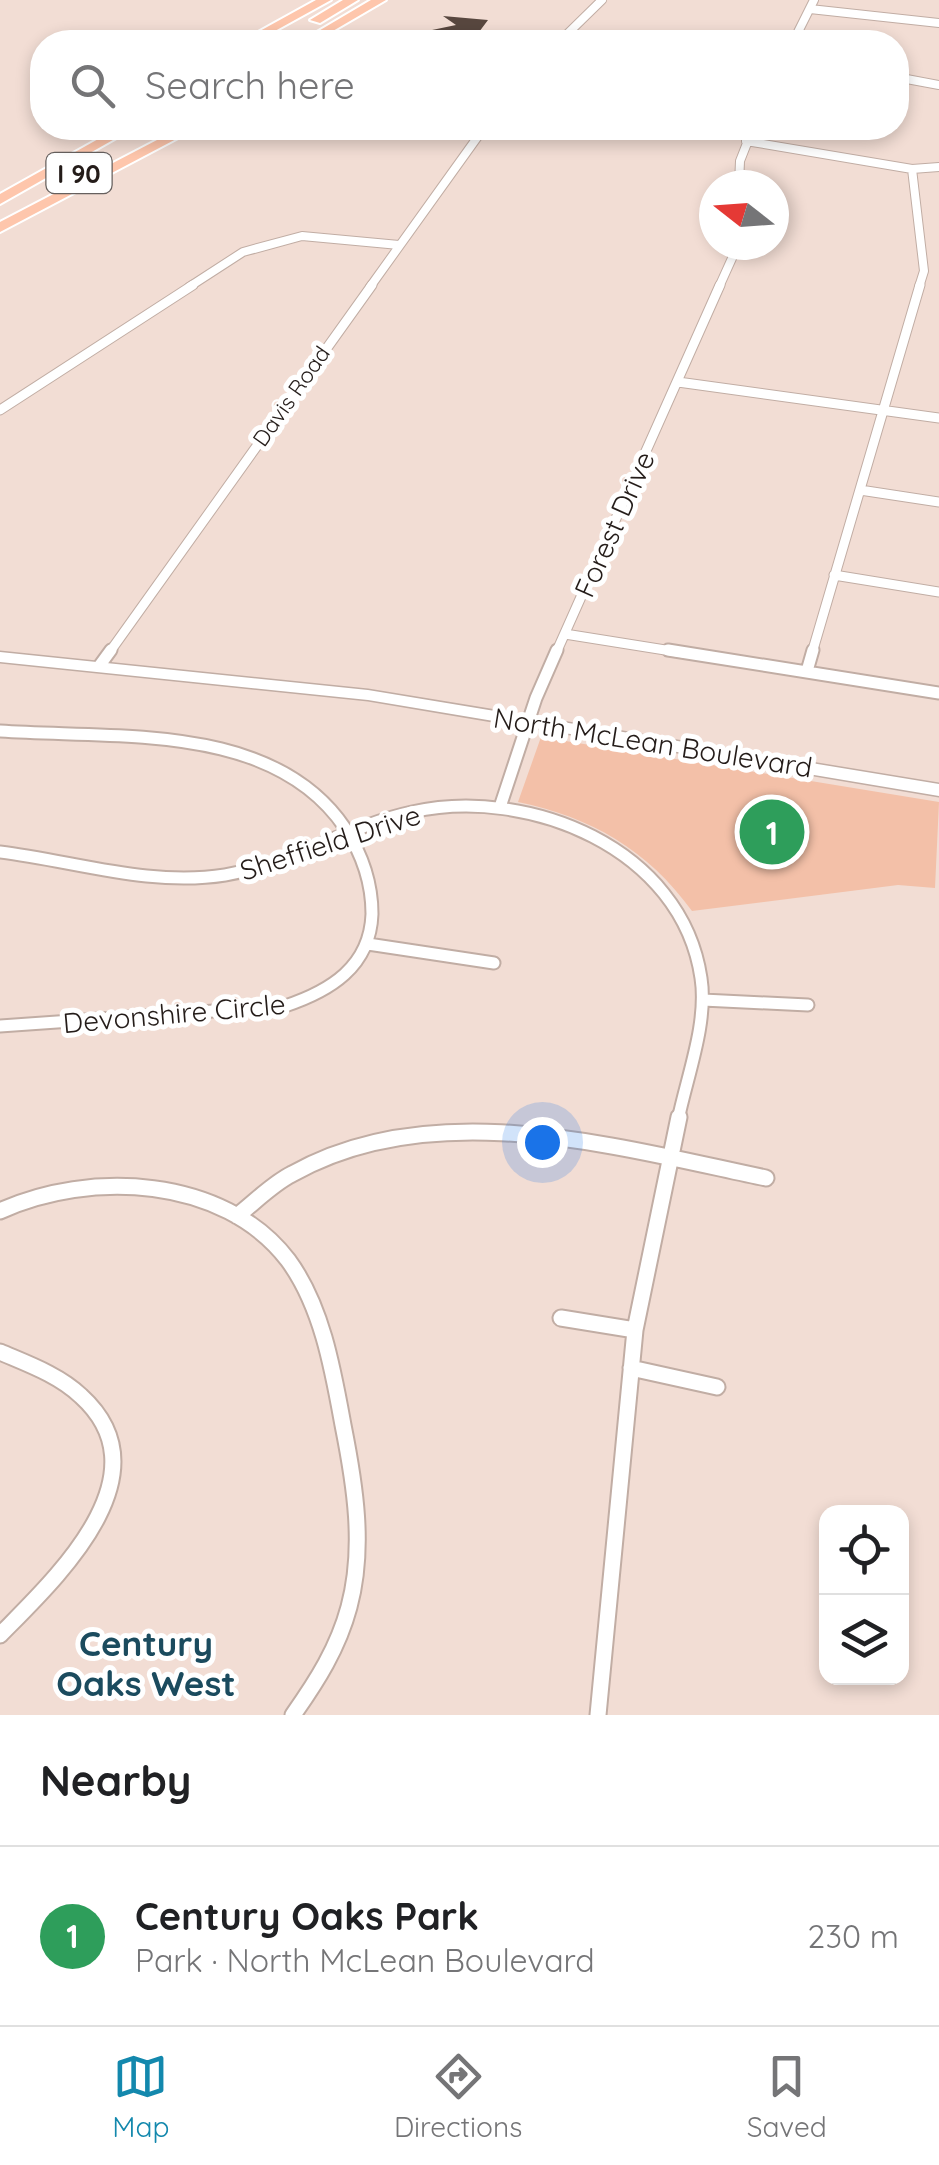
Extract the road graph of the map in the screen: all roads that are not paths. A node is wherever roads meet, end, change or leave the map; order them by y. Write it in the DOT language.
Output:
graph roads {
  1 [pos="326,0"];
  2 [pos="352,0"];
  3 [pos="380,0"];
  4 [pos="401,0"];
  5 [pos="602,0"];
  6 [pos="814,0"];
  7 [pos="810,10"];
  8 [pos="939,24"];
  9 [pos="269,30"];
  10 [pos="298,30"];
  11 [pos="327,30"];
  12 [pos="352,30"];
  13 [pos="571,30"];
  14 [pos="800,30"];
  15 [pos="909,80"];
  16 [pos="939,86"];
  17 [pos="75,140"];
  18 [pos="106,140"];
  19 [pos="137,140"];
  20 [pos="167,140"];
  21 [pos="475,140"];
  22 [pos="746,141"];
  23 [pos="939,167"];
  24 [pos="912,169"];
  25 [pos="740,170"];
  26 [pos="0,186"];
  27 [pos="0,200"];
  28 [pos="0,219"];
  29 [pos="0,228"];
  30 [pos="399,244"];
  31 [pos="731,260"];
  32 [pos="924,271"];
  33 [pos="936,272"];
  34 [pos="678,382"];
  35 [pos="0,410"];
  36 [pos="882,412"];
  37 [pos="939,418"];
  38 [pos="860,490"];
  39 [pos="939,502"];
  40 [pos="834,575"];
  41 [pos="939,592"];
  42 [pos="565,634"];
  43 [pos="0,656"];
  44 [pos="100,665"];
  45 [pos="807,671"];
  46 [pos="939,692"];
  47 [pos="528,723"];
  48 [pos="0,731"];
  49 [pos="939,790"];
  50 [pos="500,808"];
  51 [pos="347,832"];
  52 [pos="0,852"];
  53 [pos="368,944"];
  54 [pos="494,963"];
  55 [pos="703,1000"];
  56 [pos="808,1005"];
  57 [pos="0,1026"];
  58 [pos="671,1160"];
  59 [pos="766,1178"];
  60 [pos="0,1211"];
  61 [pos="237,1216"];
  62 [pos="562,1318"];
  63 [pos="635,1330"];
  64 [pos="0,1352"];
  65 [pos="631,1368"];
  66 [pos="717,1387"];
  67 [pos="0,1635"];
  68 [pos="293,1715"];
  69 [pos="598,1715"];
  1 -- 9 [label="highway"];
  2 -- 10 [label="highway"];
  3 -- 11 [label="highway"];
  4 -- 12 [label="highway"];
  5 -- 13 [label="street"];
  6 -- 7 [label="street"];
  7 -- 8 [label="street"];
  7 -- 14 [label="street"];
  15 -- 16 [label="street"];
  17 -- 26 [label="highway"];
  18 -- 27 [label="highway, I 90"];
  19 -- 28 [label="highway, I 90"];
  20 -- 29 [label="highway"];
  21 -- 30 [label="street, Davis Road"];
  22 -- 24 [label="street"];
  22 -- 25 [label="street"];
  23 -- 24 [label="street"];
  24 -- 32 [label="street"];
  30 -- 35 [label="street"];
  30 -- 44 [label="street, Davis Road"];
  31 -- 34 [label="street, Forest Drive"];
  32 -- 33 [label="street"];
  32 -- 36 [label="street"];
  34 -- 36 [label="street"];
  34 -- 42 [label="street, Forest Drive"];
  36 -- 37 [label="street"];
  36 -- 38 [label="street"];
  38 -- 39 [label="street"];
  38 -- 40 [label="street"];
  40 -- 41 [label="street"];
  40 -- 45 [label="street"];
  42 -- 45 [label="street"];
  42 -- 47 [label="street, Forest Drive"];
  43 -- 44 [label="main road"];
  44 -- 47 [label="main road, North McLean Boulevard"];
  45 -- 46 [label="street"];
  47 -- 49 [label="main road, North McLean Boulevard"];
  47 -- 50 [label="street, Forest Drive"];
  48 -- 51 [label="street"];
  50 -- 51 [label="street, Sheffield Drive"];
  50 -- 55 [label="street, Sheffield Drive"];
  51 -- 52 [label="street, Sheffield Drive"];
  51 -- 53 [label="street"];
  53 -- 54 [label="street"];
  53 -- 57 [label="street, Devonshire Circle"];
  55 -- 56 [label="street"];
  55 -- 58 [label="street, Sheffield Drive"];
  58 -- 59 [label="street"];
  58 -- 61 [label="street"];
  58 -- 63 [label="street, Sheffield Drive"];
  60 -- 61 [label="street"];
  61 -- 68 [label="street"];
  62 -- 63 [label="street"];
  63 -- 65 [label="street, Sheffield Drive"];
  64 -- 67 [label="street"];
  65 -- 66 [label="street"];
  65 -- 69 [label="street, Sheffield Drive"];
}
